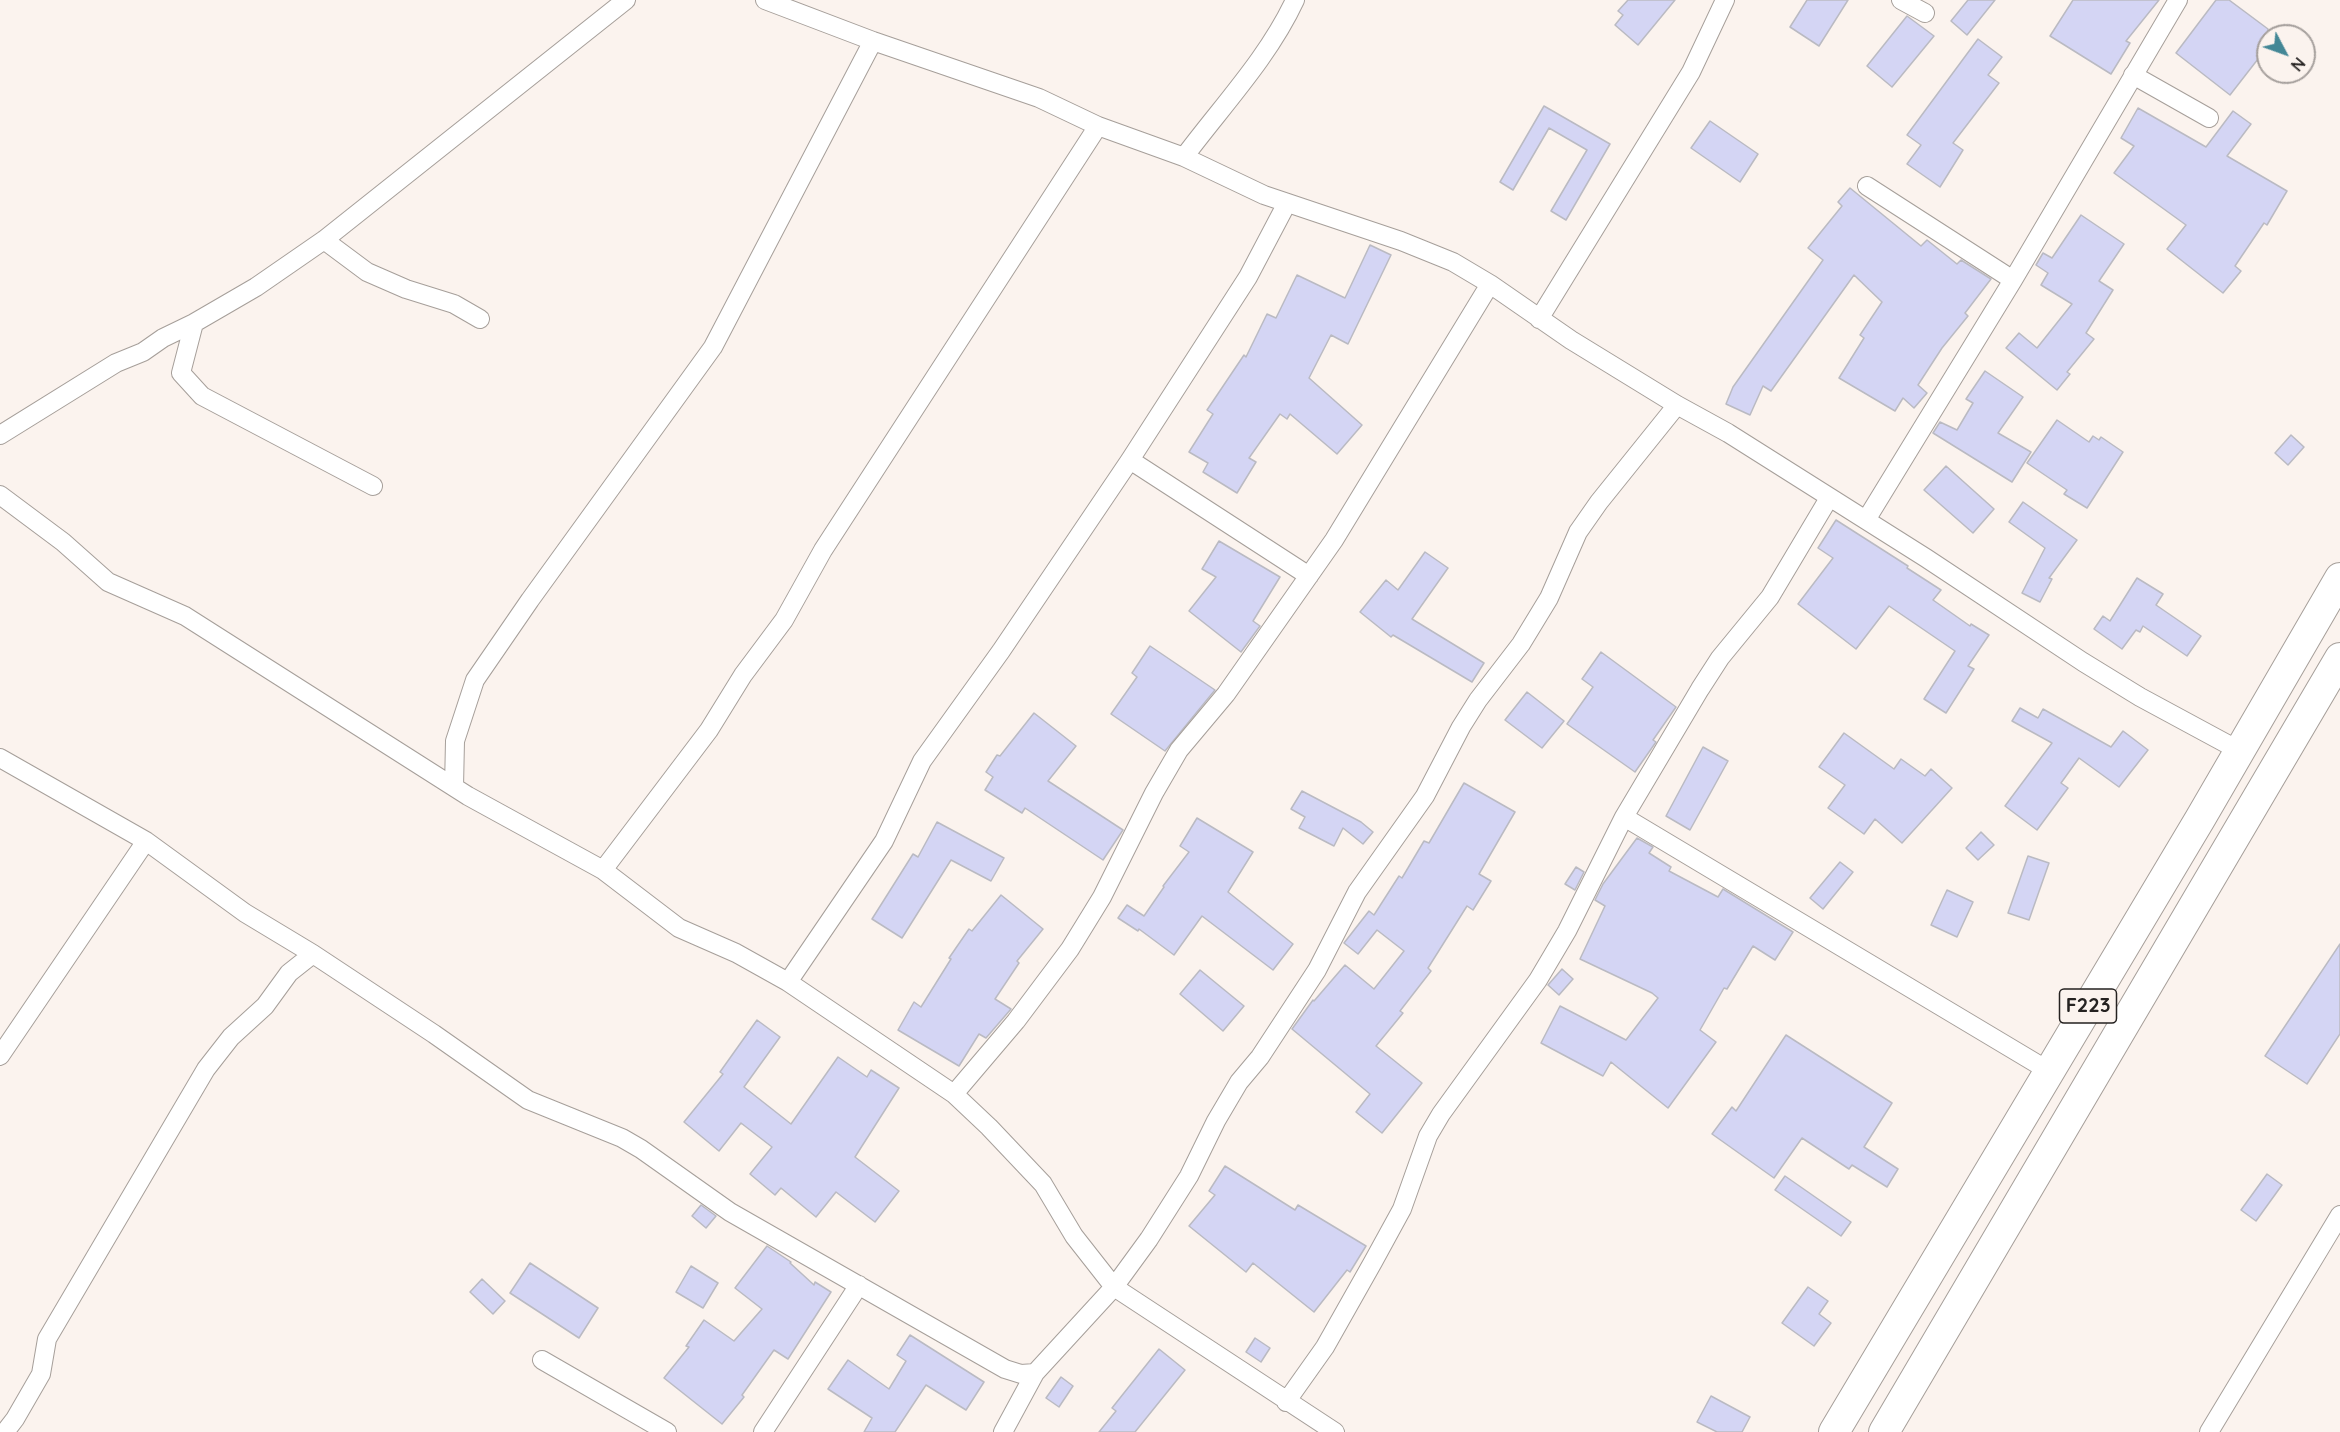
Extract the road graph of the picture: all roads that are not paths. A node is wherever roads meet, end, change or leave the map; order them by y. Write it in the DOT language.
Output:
graph roads {
  1 [pos="626,0"];
  2 [pos="765,0"];
  3 [pos="1295,0"];
  4 [pos="1725,0"];
  5 [pos="1901,0"];
  6 [pos="2178,0"];
  7 [pos="1925,13"];
  8 [pos="873,41"];
  9 [pos="2133,75"];
  10 [pos="2209,118"];
  11 [pos="1098,126"];
  12 [pos="1184,157"];
  13 [pos="1867,186"];
  14 [pos="1287,203"];
  15 [pos="324,240"];
  16 [pos="2013,280"];
  17 [pos="1490,284"];
  18 [pos="480,319"];
  19 [pos="1539,319"];
  20 [pos="194,323"];
  21 [pos="1677,405"];
  22 [pos="0,435"];
  23 [pos="1130,460"];
  24 [pos="373,486"];
  25 [pos="0,495"];
  26 [pos="1829,498"];
  27 [pos="1866,520"];
  28 [pos="1309,576"];
  29 [pos="2340,578"];
  30 [pos="2340,658"];
  31 [pos="2240,751"];
  32 [pos="0,758"];
  33 [pos="454,788"];
  34 [pos="1624,817"];
  35 [pos="146,841"];
  36 [pos="603,870"];
  37 [pos="313,954"];
  38 [pos="788,982"];
  39 [pos="0,1056"];
  40 [pos="2049,1071"];
  41 [pos="954,1094"];
  42 [pos="2340,1215"];
  43 [pos="859,1285"];
  44 [pos="1114,1287"];
  45 [pos="542,1360"];
  46 [pos="1035,1373"];
  47 [pos="1286,1402"];
  48 [pos="5,1432"];
  49 [pos="667,1432"];
  50 [pos="763,1432"];
  51 [pos="1003,1432"];
  52 [pos="1335,1432"];
  53 [pos="1834,1432"];
  54 [pos="1884,1432"];
  55 [pos="2209,1432"];
  1 -- 15 [label="street"];
  2 -- 8 [label="street"];
  3 -- 12 [label="street"];
  4 -- 19 [label="street"];
  5 -- 7 [label="street"];
  6 -- 9 [label="street"];
  8 -- 11 [label="street"];
  8 -- 33 [label="street"];
  9 -- 10 [label="street"];
  9 -- 16 [label="street"];
  11 -- 12 [label="street"];
  11 -- 36 [label="street"];
  12 -- 14 [label="street"];
  13 -- 16 [label="street"];
  14 -- 17 [label="street"];
  14 -- 23 [label="street"];
  15 -- 18 [label="street"];
  15 -- 20 [label="street"];
  16 -- 27 [label="street"];
  17 -- 19 [label="street"];
  17 -- 28 [label="street"];
  19 -- 21 [label="street"];
  20 -- 22 [label="street"];
  20 -- 24 [label="street"];
  21 -- 26 [label="street"];
  21 -- 44 [label="street"];
  23 -- 28 [label="street"];
  23 -- 38 [label="street"];
  25 -- 33 [label="street"];
  26 -- 27 [label="street"];
  26 -- 34 [label="street"];
  27 -- 31 [label="street"];
  28 -- 41 [label="street"];
  29 -- 31 [label="main road, F223"];
  30 -- 54 [label="main road, F223"];
  31 -- 40 [label="main road, F223"];
  32 -- 35 [label="street"];
  33 -- 36 [label="street"];
  34 -- 40 [label="street"];
  34 -- 47 [label="street"];
  35 -- 37 [label="street"];
  35 -- 39 [label="street"];
  36 -- 38 [label="street"];
  37 -- 43 [label="street"];
  37 -- 48 [label="street"];
  38 -- 41 [label="street"];
  40 -- 53 [label="main road, F223"];
  41 -- 44 [label="street"];
  42 -- 55 [label="street"];
  43 -- 46 [label="street"];
  43 -- 50 [label="street"];
  44 -- 46 [label="street"];
  44 -- 47 [label="street"];
  45 -- 49 [label="street"];
  46 -- 51 [label="street"];
  47 -- 52 [label="street"];
}
